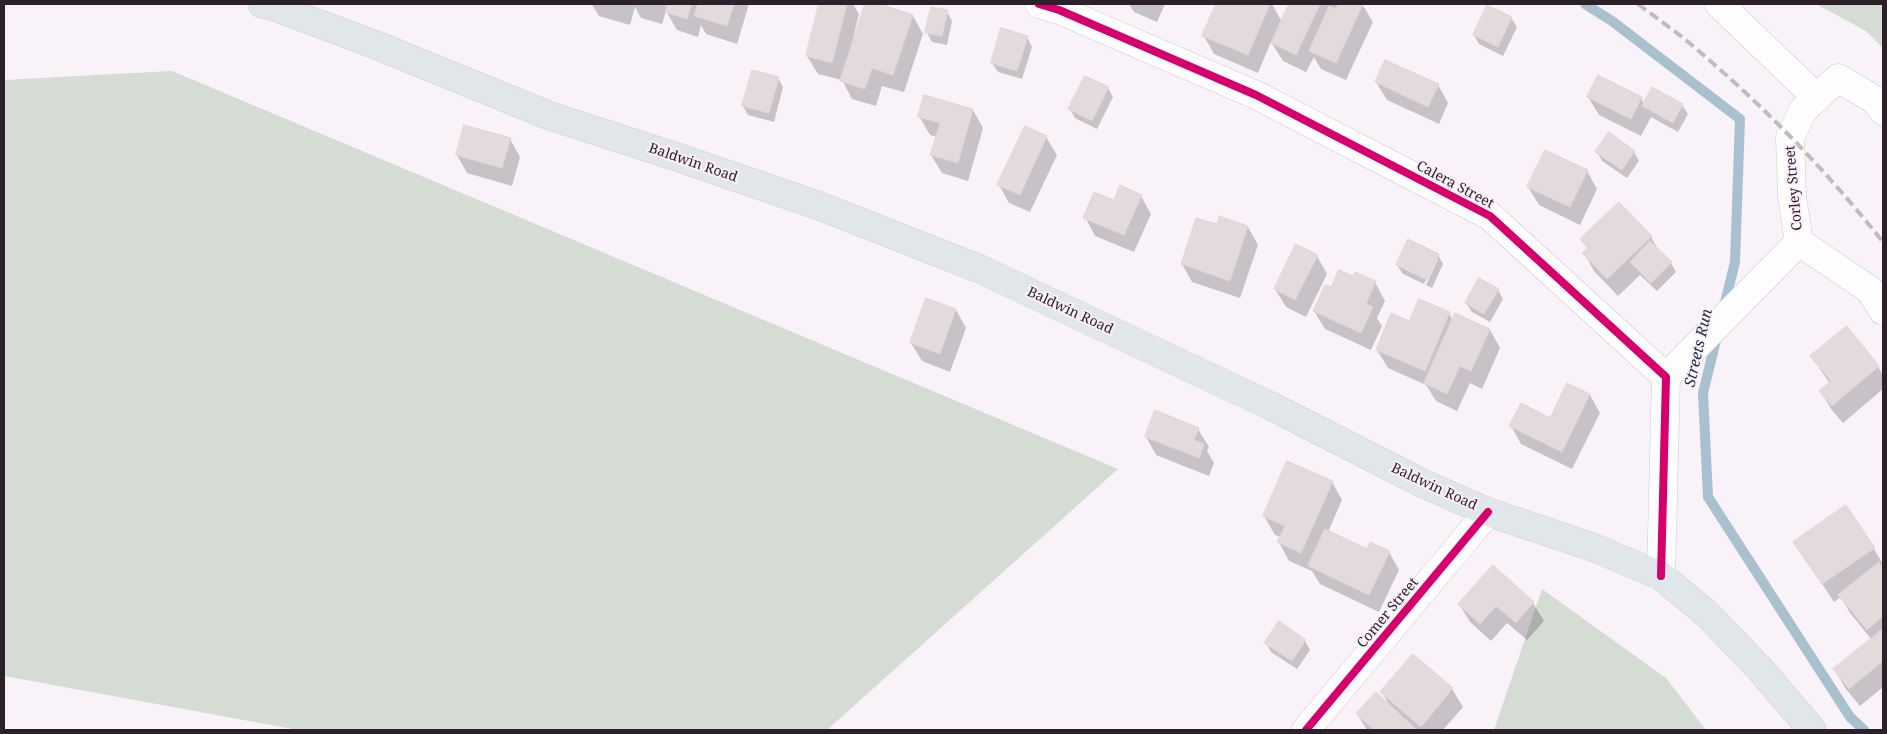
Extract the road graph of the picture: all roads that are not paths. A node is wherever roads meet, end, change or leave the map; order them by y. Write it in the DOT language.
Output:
graph roads {
  1 [pos="262,4"];
  2 [pos="1039,4"];
  3 [pos="1719,4"];
  4 [pos="1817,98"];
  5 [pos="1883,111"];
  6 [pos="1799,242"];
  7 [pos="1883,311"];
  8 [pos="1666,377"];
  9 [pos="1488,512"];
  10 [pos="1662,576"];
  11 [pos="1306,730"];
  12 [pos="1812,730"];
  1 -- 9 [label="main road, Baldwin Road"];
  2 -- 8 [label="street, Calera Street"];
  3 -- 4 [label="street"];
  4 -- 5 [label="street, Corley Street"];
  4 -- 6 [label="street, Corley Street"];
  6 -- 7 [label="street"];
  6 -- 8 [label="street, Corley Street"];
  8 -- 10 [label="street"];
  9 -- 10 [label="main road, Baldwin Road"];
  9 -- 11 [label="street, Comer Street"];
  10 -- 12 [label="main road, Baldwin Road"];
}
